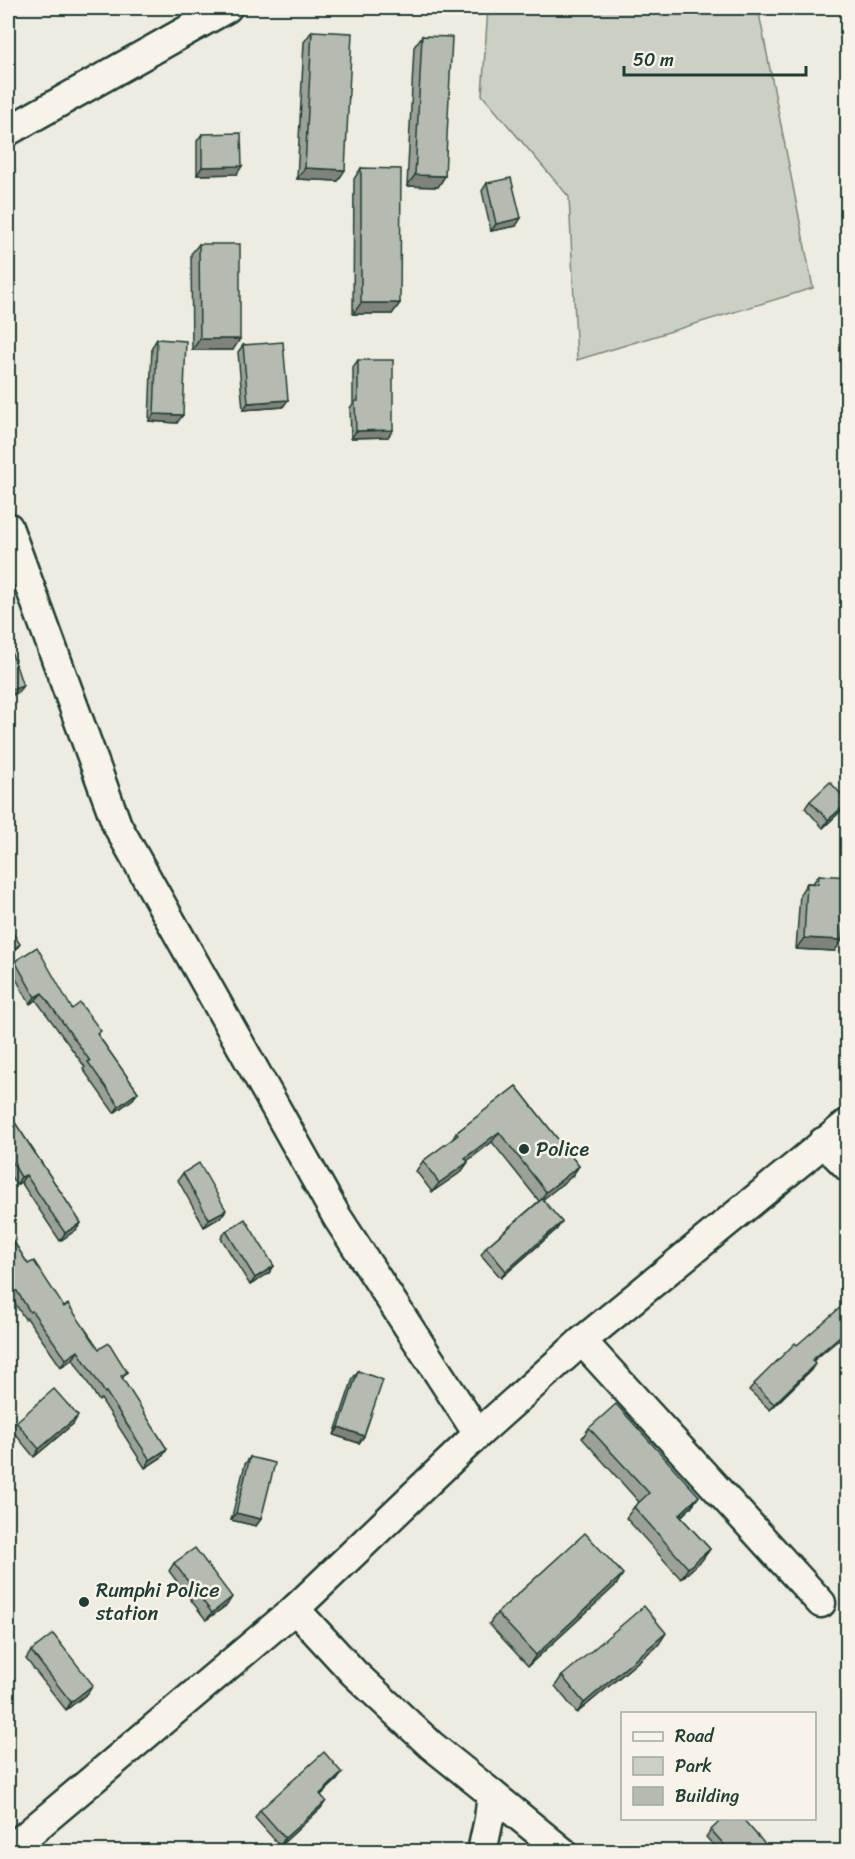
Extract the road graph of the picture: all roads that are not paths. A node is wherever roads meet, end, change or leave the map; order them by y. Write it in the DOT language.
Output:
graph roads {
  1 [pos="227,8"];
  2 [pos="8,131"];
  3 [pos="8,526"];
  4 [pos="848,1123"];
  5 [pos="823,1142"];
  6 [pos="848,1167"];
  7 [pos="582,1341"];
  8 [pos="478,1434"];
  9 [pos="821,1603"];
  10 [pos="295,1609"];
  11 [pos="492,1794"];
  12 [pos="8,1851"];
  13 [pos="482,1851"];
  14 [pos="563,1851"];
  1 -- 2 [label="street"];
  3 -- 8 [label="street"];
  4 -- 5 [label="street"];
  5 -- 6 [label="street"];
  5 -- 7 [label="street"];
  7 -- 8 [label="street"];
  7 -- 9 [label="street"];
  8 -- 10 [label="street"];
  10 -- 11 [label="street"];
  10 -- 12 [label="street"];
  11 -- 13 [label="street"];
  11 -- 14 [label="street"];
}
